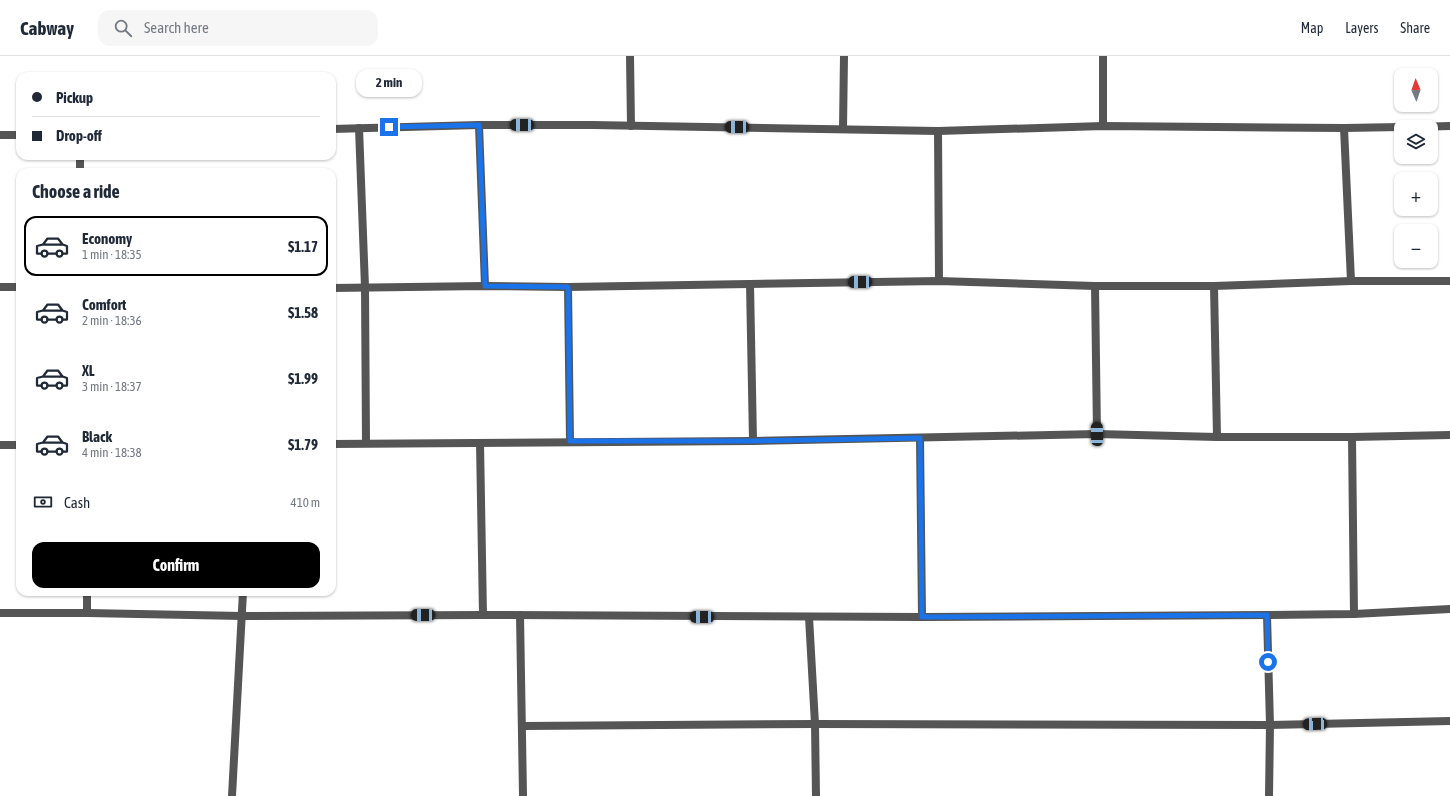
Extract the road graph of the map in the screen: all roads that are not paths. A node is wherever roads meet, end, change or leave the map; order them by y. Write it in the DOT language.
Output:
graph roads {
  1 [pos="630,56"];
  2 [pos="844,56"];
  3 [pos="1103,56"];
  4 [pos="479,125"];
  5 [pos="631,126"];
  6 [pos="1104,126"];
  7 [pos="1438,126"];
  8 [pos="1450,126"];
  9 [pos="1394,127"];
  10 [pos="360,128"];
  11 [pos="1344,128"];
  12 [pos="336,129"];
  13 [pos="843,129"];
  14 [pos="938,131"];
  15 [pos="0,135"];
  16 [pos="16,135"];
  17 [pos="939,281"];
  18 [pos="1450,281"];
  19 [pos="1351,282"];
  20 [pos="750,284"];
  21 [pos="485,286"];
  22 [pos="1095,286"];
  23 [pos="1214,286"];
  24 [pos="0,287"];
  25 [pos="16,287"];
  26 [pos="568,287"];
  27 [pos="336,288"];
  28 [pos="365,288"];
  29 [pos="1097,434"];
  30 [pos="1450,435"];
  31 [pos="1217,436"];
  32 [pos="1352,437"];
  33 [pos="920,438"];
  34 [pos="570,441"];
  35 [pos="753,441"];
  36 [pos="366,443"];
  37 [pos="480,443"];
  38 [pos="336,444"];
  39 [pos="0,445"];
  40 [pos="16,445"];
  41 [pos="87,596"];
  42 [pos="243,596"];
  43 [pos="1450,609"];
  44 [pos="0,613"];
  45 [pos="86,613"];
  46 [pos="1354,614"];
  47 [pos="483,615"];
  48 [pos="520,615"];
  49 [pos="1267,615"];
  50 [pos="242,616"];
  51 [pos="809,617"];
  52 [pos="922,617"];
  53 [pos="1450,721"];
  54 [pos="815,724"];
  55 [pos="1270,725"];
  56 [pos="523,726"];
  57 [pos="232,796"];
  58 [pos="523,796"];
  59 [pos="816,796"];
  60 [pos="1269,796"];
  1 -- 5 [label="street"];
  2 -- 13 [label="street"];
  3 -- 6 [label="street"];
  4 -- 5 [label="street"];
  4 -- 10 [label="street"];
  4 -- 21 [label="street"];
  5 -- 13 [label="street"];
  6 -- 11 [label="street"];
  6 -- 14 [label="street"];
  7 -- 8 [label="street"];
  9 -- 11 [label="street"];
  10 -- 12 [label="street"];
  10 -- 28 [label="street"];
  11 -- 19 [label="street"];
  13 -- 14 [label="street"];
  14 -- 17 [label="street"];
  15 -- 16 [label="street"];
  17 -- 20 [label="street"];
  17 -- 22 [label="street"];
  18 -- 19 [label="street"];
  19 -- 23 [label="street"];
  20 -- 26 [label="street"];
  20 -- 35 [label="street"];
  21 -- 26 [label="street"];
  21 -- 28 [label="street"];
  22 -- 23 [label="street"];
  22 -- 29 [label="street"];
  23 -- 31 [label="street"];
  24 -- 25 [label="street"];
  26 -- 34 [label="street"];
  27 -- 28 [label="street"];
  28 -- 36 [label="street"];
  29 -- 31 [label="street"];
  29 -- 33 [label="street"];
  30 -- 32 [label="street"];
  31 -- 32 [label="street"];
  32 -- 46 [label="street"];
  33 -- 35 [label="street"];
  33 -- 52 [label="street"];
  34 -- 35 [label="street"];
  34 -- 37 [label="street"];
  36 -- 37 [label="street"];
  36 -- 38 [label="street"];
  37 -- 47 [label="street"];
  39 -- 40 [label="street"];
  41 -- 45 [label="street"];
  42 -- 50 [label="street"];
  43 -- 46 [label="street"];
  44 -- 45 [label="street"];
  45 -- 50 [label="street"];
  46 -- 49 [label="street"];
  47 -- 48 [label="street"];
  47 -- 50 [label="street"];
  48 -- 51 [label="street"];
  48 -- 56 [label="street"];
  49 -- 52 [label="street"];
  49 -- 55 [label="street"];
  50 -- 57 [label="street"];
  51 -- 52 [label="street"];
  51 -- 54 [label="street"];
  53 -- 55 [label="street"];
  54 -- 55 [label="street"];
  54 -- 56 [label="street"];
  54 -- 59 [label="street"];
  55 -- 60 [label="street"];
  56 -- 58 [label="street"];
}
